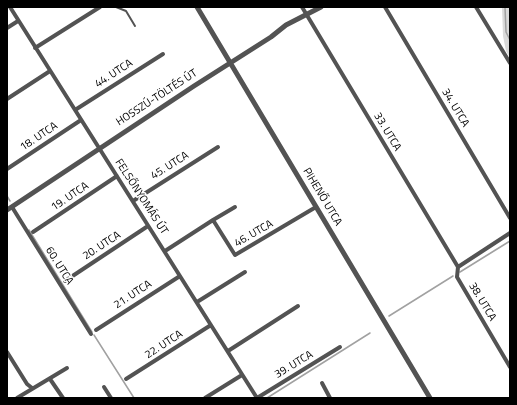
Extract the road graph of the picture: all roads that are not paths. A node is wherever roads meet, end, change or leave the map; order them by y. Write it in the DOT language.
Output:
graph roads {
  1 [pos="10,7"];
  2 [pos="100,7"];
  3 [pos="116,7"];
  4 [pos="197,7"];
  5 [pos="302,7"];
  6 [pos="321,7"];
  7 [pos="384,7"];
  8 [pos="476,7"];
  9 [pos="306,15"];
  10 [pos="18,21"];
  11 [pos="135,26"];
  12 [pos="7,28"];
  13 [pos="35,48"];
  14 [pos="163,54"];
  15 [pos="230,63"];
  16 [pos="510,63"];
  17 [pos="50,71"];
  18 [pos="7,99"];
  19 [pos="75,110"];
  20 [pos="81,120"];
  21 [pos="218,147"];
  22 [pos="100,149"];
  23 [pos="7,169"];
  24 [pos="117,176"];
  25 [pos="133,201"];
  26 [pos="235,207"];
  27 [pos="316,207"];
  28 [pos="9,209"];
  29 [pos="510,218"];
  30 [pos="213,220"];
  31 [pos="148,226"];
  32 [pos="33,232"];
  33 [pos="510,233"];
  34 [pos="165,251"];
  35 [pos="458,267"];
  36 [pos="245,272"];
  37 [pos="180,276"];
  38 [pos="65,281"];
  39 [pos="197,302"];
  40 [pos="298,306"];
  41 [pos="211,325"];
  42 [pos="96,330"];
  43 [pos="91,334"];
  44 [pos="340,347"];
  45 [pos="228,351"];
  46 [pos="7,352"];
  47 [pos="510,367"];
  48 [pos="67,368"];
  49 [pos="242,375"];
  50 [pos="50,379"];
  51 [pos="126,380"];
  52 [pos="322,383"];
  53 [pos="104,387"];
  54 [pos="32,388"];
  55 [pos="17,398"];
  56 [pos="63,398"];
  57 [pos="111,398"];
  58 [pos="205,398"];
  59 [pos="257,398"];
  60 [pos="330,398"];
  61 [pos="430,398"];
  1 -- 10 [label="street, FELSŐNYOMÁS ÚT"];
  2 -- 13 [label="street"];
  3 -- 11 [label="lane"];
  4 -- 15 [label="street, PIHENŐ UTCA"];
  5 -- 9 [label="street, 33. UTCA"];
  6 -- 9 [label="street, HOSSZÚ-TÖLTÉS ÚT"];
  7 -- 29 [label="street, 34. UTCA"];
  8 -- 16 [label="street"];
  9 -- 15 [label="street, HOSSZÚ-TÖLTÉS ÚT"];
  9 -- 35 [label="street, 33. UTCA"];
  10 -- 12 [label="street"];
  10 -- 13 [label="street, FELSŐNYOMÁS ÚT"];
  13 -- 17 [label="street, FELSŐNYOMÁS ÚT"];
  14 -- 19 [label="street, 44. UTCA"];
  15 -- 22 [label="street, HOSSZÚ-TÖLTÉS ÚT"];
  15 -- 27 [label="street, PIHENŐ UTCA"];
  17 -- 18 [label="street"];
  17 -- 19 [label="street, FELSŐNYOMÁS ÚT"];
  19 -- 20 [label="street, FELSŐNYOMÁS ÚT"];
  20 -- 22 [label="street, FELSŐNYOMÁS ÚT"];
  20 -- 23 [label="street, 18. UTCA"];
  21 -- 25 [label="street, 45. UTCA"];
  22 -- 24 [label="street, FELSŐNYOMÁS ÚT"];
  22 -- 28 [label="street, HOSSZÚ-TÖLTÉS ÚT"];
  24 -- 25 [label="street, FELSŐNYOMÁS ÚT"];
  24 -- 32 [label="street, 19. UTCA"];
  25 -- 31 [label="street, FELSŐNYOMÁS ÚT"];
  26 -- 30 [label="street"];
  27 -- 30 [label="street, 46. UTCA"];
  27 -- 61 [label="street, PIHENŐ UTCA"];
  28 -- 43 [label="street, 60. UTCA"];
  30 -- 34 [label="street"];
  31 -- 34 [label="street, FELSŐNYOMÁS ÚT"];
  31 -- 38 [label="street, 20. UTCA"];
  33 -- 35 [label="street"];
  34 -- 37 [label="street, FELSŐNYOMÁS ÚT"];
  35 -- 47 [label="street, 38. UTCA"];
  36 -- 39 [label="street"];
  37 -- 39 [label="street, FELSŐNYOMÁS ÚT"];
  37 -- 42 [label="street, 21. UTCA"];
  39 -- 41 [label="street, FELSŐNYOMÁS ÚT"];
  40 -- 45 [label="street"];
  41 -- 45 [label="street, FELSŐNYOMÁS ÚT"];
  41 -- 51 [label="street, 22. UTCA"];
  44 -- 59 [label="street, 39. UTCA"];
  45 -- 49 [label="street, FELSŐNYOMÁS ÚT"];
  46 -- 54 [label="street"];
  48 -- 50 [label="street"];
  49 -- 58 [label="street"];
  49 -- 59 [label="street, FELSŐNYOMÁS ÚT"];
  50 -- 54 [label="street"];
  50 -- 56 [label="street"];
  52 -- 60 [label="street"];
  53 -- 57 [label="street"];
  54 -- 55 [label="street"];
}
